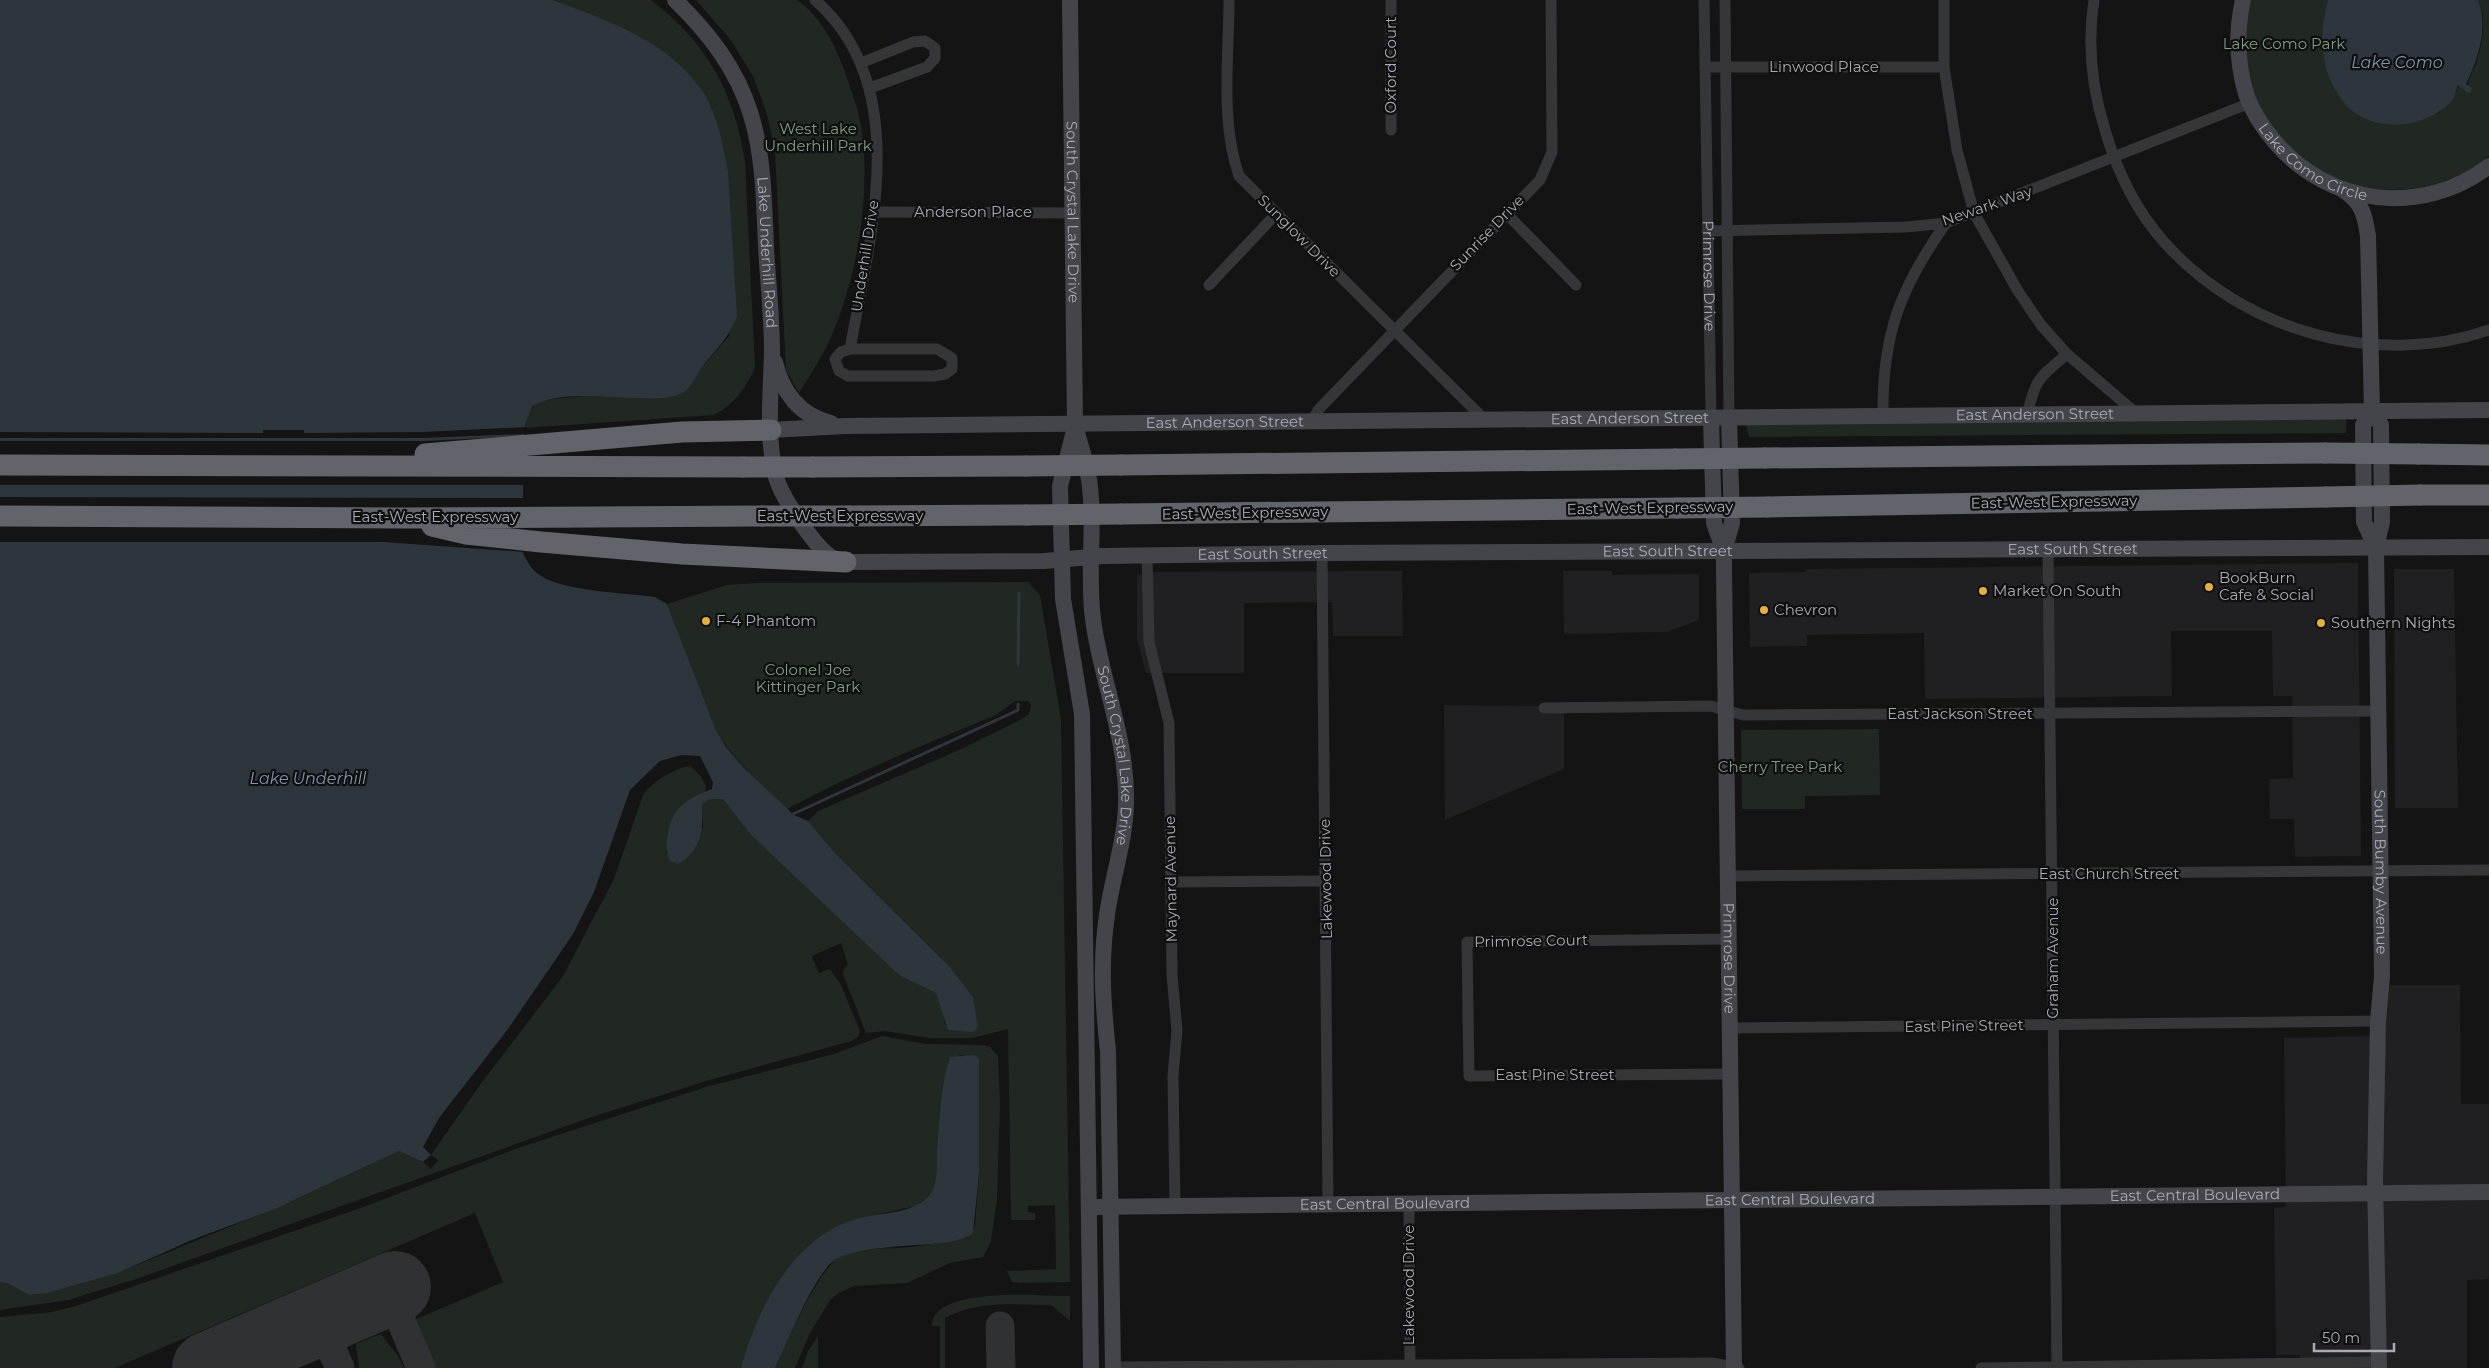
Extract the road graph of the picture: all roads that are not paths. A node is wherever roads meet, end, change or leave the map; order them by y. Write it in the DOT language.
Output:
graph roads {
  1 [pos="675,0"];
  2 [pos="815,0"];
  3 [pos="1070,0"];
  4 [pos="1229,0"];
  5 [pos="1391,0"];
  6 [pos="1552,0"];
  7 [pos="1704,0"];
  8 [pos="1725,0"];
  9 [pos="1944,0"];
  10 [pos="2094,0"];
  11 [pos="2243,0"];
  12 [pos="861,63"];
  13 [pos="1705,67"];
  14 [pos="1726,67"];
  15 [pos="1944,67"];
  16 [pos="870,88"];
  17 [pos="2250,103"];
  18 [pos="1391,130"];
  19 [pos="2113,158"];
  20 [pos="2489,166"];
  21 [pos="2342,190"];
  22 [pos="2394,199"];
  23 [pos="875,212"];
  24 [pos="1071,213"];
  25 [pos="1974,213"];
  26 [pos="1276,214"];
  27 [pos="1507,214"];
  28 [pos="1946,223"];
  29 [pos="1707,231"];
  30 [pos="1727,231"];
  31 [pos="2368,236"];
  32 [pos="1208,285"];
  33 [pos="1576,285"];
  34 [pos="1393,330"];
  35 [pos="2489,330"];
  36 [pos="2370,346"];
  37 [pos="850,349"];
  38 [pos="772,350"];
  39 [pos="2066,354"];
  40 [pos="2489,410"];
  41 [pos="2372,411"];
  42 [pos="2137,414"];
  43 [pos="2027,415"];
  44 [pos="1883,416"];
  45 [pos="1711,418"];
  46 [pos="1729,418"];
  47 [pos="1484,420"];
  48 [pos="1312,421"];
  49 [pos="1075,425"];
  50 [pos="845,426"];
  51 [pos="771,430"];
  52 [pos="2489,455"];
  53 [pos="0,465"];
  54 [pos="301,466"];
  55 [pos="2489,495"];
  56 [pos="0,516"];
  57 [pos="402,518"];
  58 [pos="2489,547"];
  59 [pos="2048,548"];
  60 [pos="2376,548"];
  61 [pos="1724,550"];
  62 [pos="1322,553"];
  63 [pos="1147,555"];
  64 [pos="1091,557"];
  65 [pos="1062,560"];
  66 [pos="846,562"];
  67 [pos="1544,708"];
  68 [pos="1726,710"];
  69 [pos="2377,711"];
  70 [pos="2049,713"];
  71 [pos="2489,870"];
  72 [pos="2380,871"];
  73 [pos="2053,874"];
  74 [pos="1728,876"];
  75 [pos="1172,882"];
  76 [pos="1326,882"];
  77 [pos="1729,939"];
  78 [pos="2378,1022"];
  79 [pos="2053,1025"];
  80 [pos="1730,1028"];
  81 [pos="1730,1074"];
  82 [pos="1469,1076"];
  83 [pos="2489,1192"];
  84 [pos="2375,1194"];
  85 [pos="2055,1198"];
  86 [pos="1732,1201"];
  87 [pos="1409,1203"];
  88 [pos="1175,1205"];
  89 [pos="1328,1205"];
  90 [pos="1110,1206"];
  91 [pos="1090,1207"];
  92 [pos="2379,1365"];
  93 [pos="1410,1366"];
  94 [pos="1091,1368"];
  95 [pos="1113,1368"];
  96 [pos="1735,1368"];
  97 [pos="1981,1368"];
  98 [pos="2057,1368"];
  1 -- 38 [label="main road, Lake Underhill Road"];
  2 -- 12 [label="street, Underhill Drive"];
  3 -- 24 [label="main road, South Crystal Lake Drive"];
  4 -- 26 [label="street, Sunglow Drive"];
  5 -- 18 [label="street, Oxford Court"];
  6 -- 27 [label="street, Sunrise Drive"];
  7 -- 13 [label="street, Primrose Drive"];
  8 -- 14 [label="street, Primrose Drive"];
  9 -- 15 [label="street"];
  10 -- 19 [label="street"];
  11 -- 17 [label="main road, Lake Como Circle"];
  12 -- 16 [label="street, Underhill Drive"];
  12 -- 16 [label="street"];
  13 -- 14 [label="street, Linwood Place"];
  13 -- 29 [label="street, Primrose Drive"];
  14 -- 15 [label="street, Linwood Place"];
  14 -- 30 [label="street, Primrose Drive"];
  15 -- 25 [label="street"];
  16 -- 23 [label="street, Underhill Drive"];
  17 -- 19 [label="street, Newark Way"];
  17 -- 21 [label="main road, Lake Como Circle"];
  19 -- 25 [label="street, Newark Way"];
  19 -- 36 [label="street"];
  20 -- 22 [label="main road, Lake Como Circle"];
  21 -- 22 [label="main road, Lake Como Circle"];
  21 -- 31 [label="main road, South Bumby Avenue"];
  22 -- 31 [label="main road, South Bumby Avenue"];
  23 -- 24 [label="street, Anderson Place"];
  23 -- 37 [label="street, Underhill Drive"];
  24 -- 49 [label="main road, South Crystal Lake Drive"];
  25 -- 28 [label="street, Newark Way"];
  25 -- 39 [label="street"];
  26 -- 32 [label="street"];
  26 -- 34 [label="street, Sunglow Drive"];
  27 -- 33 [label="street"];
  27 -- 34 [label="street, Sunrise Drive"];
  28 -- 30 [label="street, Newark Way"];
  28 -- 44 [label="street"];
  29 -- 30 [label="street, Newark Way"];
  29 -- 45 [label="street, Primrose Drive"];
  30 -- 46 [label="street, Primrose Drive"];
  31 -- 36 [label="main road, South Bumby Avenue"];
  34 -- 47 [label="street, Sunglow Drive"];
  34 -- 48 [label="street, Sunrise Drive"];
  35 -- 36 [label="street"];
  36 -- 41 [label="main road, South Bumby Avenue"];
  37 -- 37 [label="street"];
  38 -- 50 [label="main road, Lake Underhill Road"];
  38 -- 51 [label="main road, Lake Underhill Road"];
  39 -- 42 [label="street"];
  39 -- 43 [label="street"];
  40 -- 41 [label="main road, East Anderson Street"];
  41 -- 42 [label="main road, East Anderson Street"];
  41 -- 60 [label="main road, South Bumby Avenue"];
  42 -- 43 [label="main road, East Anderson Street"];
  43 -- 44 [label="main road, East Anderson Street"];
  44 -- 46 [label="main road, East Anderson Street"];
  45 -- 46 [label="main road, East Anderson Street"];
  45 -- 47 [label="main road, East Anderson Street"];
  45 -- 61 [label="main road, Primrose Drive"];
  46 -- 61 [label="main road, Primrose Drive"];
  47 -- 48 [label="main road, East Anderson Street"];
  48 -- 49 [label="main road, East Anderson Street"];
  49 -- 50 [label="main road, East Anderson Street"];
  49 -- 64 [label="main road, South Crystal Lake Drive"];
  49 -- 65 [label="main road, South Crystal Lake Drive"];
  50 -- 51 [label="main road, East Anderson Street"];
  51 -- 54 [label="highway"];
  51 -- 66 [label="main road, Lake Underhill Road"];
  52 -- 54 [label="highway, bridge"];
  53 -- 54 [label="highway"];
  55 -- 57 [label="highway, East-West Expressway, bridge"];
  56 -- 57 [label="highway, East-West Expressway"];
  57 -- 66 [label="highway"];
  58 -- 60 [label="main road, East South Street"];
  59 -- 60 [label="main road, East South Street"];
  59 -- 61 [label="main road, East South Street"];
  59 -- 70 [label="street, Graham Avenue"];
  60 -- 69 [label="main road, South Bumby Avenue"];
  61 -- 62 [label="main road, East South Street"];
  61 -- 68 [label="main road, Primrose Drive"];
  62 -- 63 [label="main road, East South Street"];
  62 -- 76 [label="street, Lakewood Drive"];
  63 -- 64 [label="main road, East South Street"];
  63 -- 75 [label="street, Maynard Avenue"];
  64 -- 65 [label="main road, East South Street"];
  64 -- 90 [label="main road, South Crystal Lake Drive"];
  65 -- 66 [label="main road, East South Street"];
  65 -- 91 [label="main road, South Crystal Lake Drive"];
  67 -- 68 [label="street, East Jackson Street"];
  68 -- 70 [label="street, East Jackson Street"];
  68 -- 74 [label="main road, Primrose Drive"];
  69 -- 70 [label="street, East Jackson Street"];
  69 -- 72 [label="main road, South Bumby Avenue"];
  70 -- 73 [label="street, Graham Avenue"];
  71 -- 72 [label="street, East Church Street"];
  72 -- 73 [label="street, East Church Street"];
  72 -- 78 [label="main road, South Bumby Avenue"];
  73 -- 74 [label="street, East Church Street"];
  73 -- 79 [label="street, Graham Avenue"];
  74 -- 77 [label="main road, Primrose Drive"];
  75 -- 76 [label="street"];
  75 -- 88 [label="street, Maynard Avenue"];
  76 -- 89 [label="street, Lakewood Drive"];
  77 -- 80 [label="main road, Primrose Drive"];
  77 -- 82 [label="street, Primrose Court"];
  78 -- 79 [label="street, East Pine Street"];
  78 -- 84 [label="main road, South Bumby Avenue"];
  79 -- 80 [label="street, East Pine Street"];
  79 -- 85 [label="street, Graham Avenue"];
  80 -- 81 [label="main road, Primrose Drive"];
  81 -- 82 [label="street, East Pine Street"];
  81 -- 86 [label="main road, Primrose Drive"];
  83 -- 84 [label="main road, East Central Boulevard"];
  84 -- 85 [label="main road, East Central Boulevard"];
  84 -- 92 [label="main road, South Bumby Avenue"];
  85 -- 86 [label="main road, East Central Boulevard"];
  85 -- 98 [label="street, Graham Avenue"];
  86 -- 87 [label="main road, East Central Boulevard"];
  86 -- 96 [label="main road, Primrose Drive"];
  87 -- 89 [label="main road, East Central Boulevard"];
  87 -- 93 [label="street, Lakewood Drive"];
  88 -- 89 [label="main road, East Central Boulevard"];
  88 -- 90 [label="main road, East Central Boulevard"];
  90 -- 91 [label="main road, East Central Boulevard"];
  90 -- 95 [label="main road, South Crystal Lake Drive"];
  91 -- 94 [label="main road, South Crystal Lake Drive"];
  92 -- 98 [label="street"];
  93 -- 95 [label="street"];
  93 -- 96 [label="street"];
  97 -- 98 [label="street"];
}
